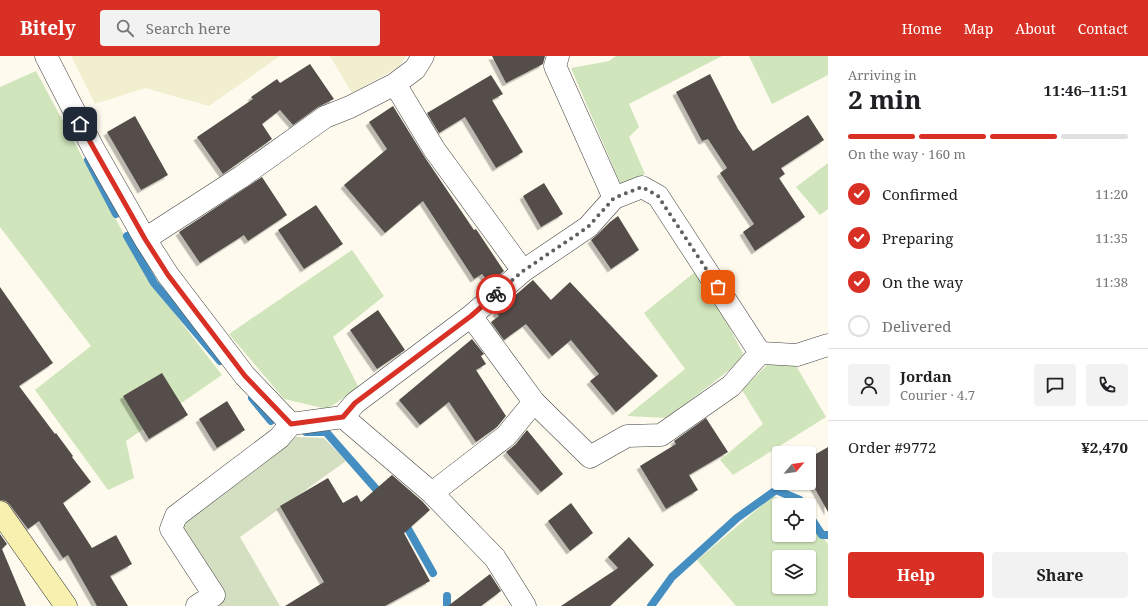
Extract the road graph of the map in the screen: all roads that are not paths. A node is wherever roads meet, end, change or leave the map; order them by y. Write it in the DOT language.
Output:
graph roads {
  1 [pos="46,56"];
  2 [pos="424,56"];
  3 [pos="558,56"];
  4 [pos="395,84"];
  5 [pos="614,198"];
  6 [pos="145,239"];
  7 [pos="523,271"];
  8 [pos="471,316"];
  9 [pos="828,345"];
  10 [pos="760,352"];
  11 [pos="534,402"];
  12 [pos="343,417"];
  13 [pos="291,424"];
  14 [pos="432,493"];
  15 [pos="0,512"];
  16 [pos="66,606"];
  17 [pos="197,606"];
  18 [pos="525,606"];
  1 -- 6 [label="street"];
  2 -- 4 [label="street"];
  3 -- 5 [label="street"];
  4 -- 6 [label="street"];
  4 -- 7 [label="street"];
  5 -- 7 [label="street"];
  5 -- 10 [label="street"];
  6 -- 13 [label="street"];
  7 -- 8 [label="street"];
  8 -- 11 [label="street"];
  8 -- 12 [label="street"];
  9 -- 10 [label="street"];
  10 -- 11 [label="street"];
  11 -- 14 [label="street"];
  12 -- 13 [label="street"];
  12 -- 14 [label="street"];
  13 -- 17 [label="street"];
  14 -- 18 [label="street"];
  15 -- 16 [label="street"];
}
